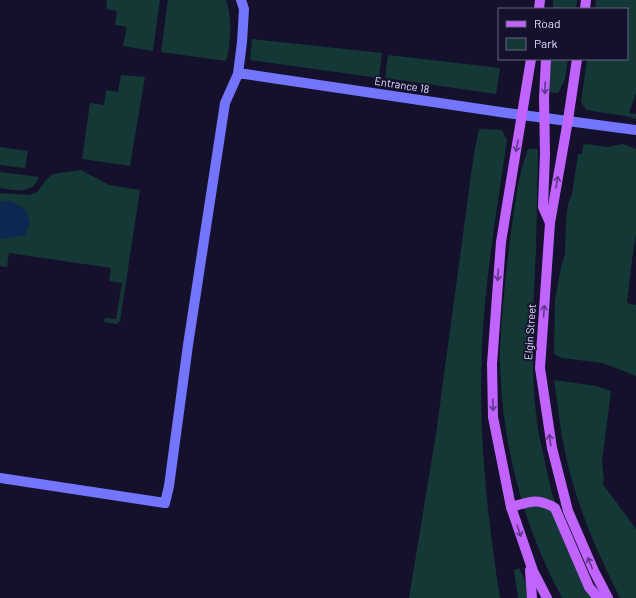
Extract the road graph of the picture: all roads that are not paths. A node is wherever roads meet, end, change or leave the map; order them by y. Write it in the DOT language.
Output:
graph roads {
  1 [pos="241,0"];
  2 [pos="531,60"];
  3 [pos="546,60"];
  4 [pos="577,60"];
  5 [pos="238,74"];
  6 [pos="522,115"];
  7 [pos="545,118"];
  8 [pos="568,120"];
  9 [pos="636,130"];
  10 [pos="550,223"];
  11 [pos="0,478"];
  12 [pos="511,507"];
  13 [pos="530,562"];
  14 [pos="532,598"];
  15 [pos="547,598"];
  16 [pos="598,598"];
  17 [pos="608,598"];
  1 -- 5 [label="street"];
  2 -- 6 [label="main road"];
  3 -- 7 [label="main road, one-way"];
  4 -- 8 [label="main road, Elgin Street"];
  5 -- 6 [label="street, Entrance 18"];
  5 -- 11 [label="street"];
  6 -- 7 [label="street, Entrance 18"];
  6 -- 12 [label="main road, one-way"];
  7 -- 8 [label="street, Entrance 18"];
  7 -- 10 [label="main road"];
  8 -- 9 [label="street, Entrance 18"];
  10 -- 8 [label="main road, Elgin Street, one-way"];
  17 -- 10 [label="main road, Elgin Street, one-way"];
  12 -- 13 [label="main road, one-way"];
  12 -- 16 [label="main road"];
  13 -- 14 [label="main road"];
  13 -- 15 [label="main road"];
}
